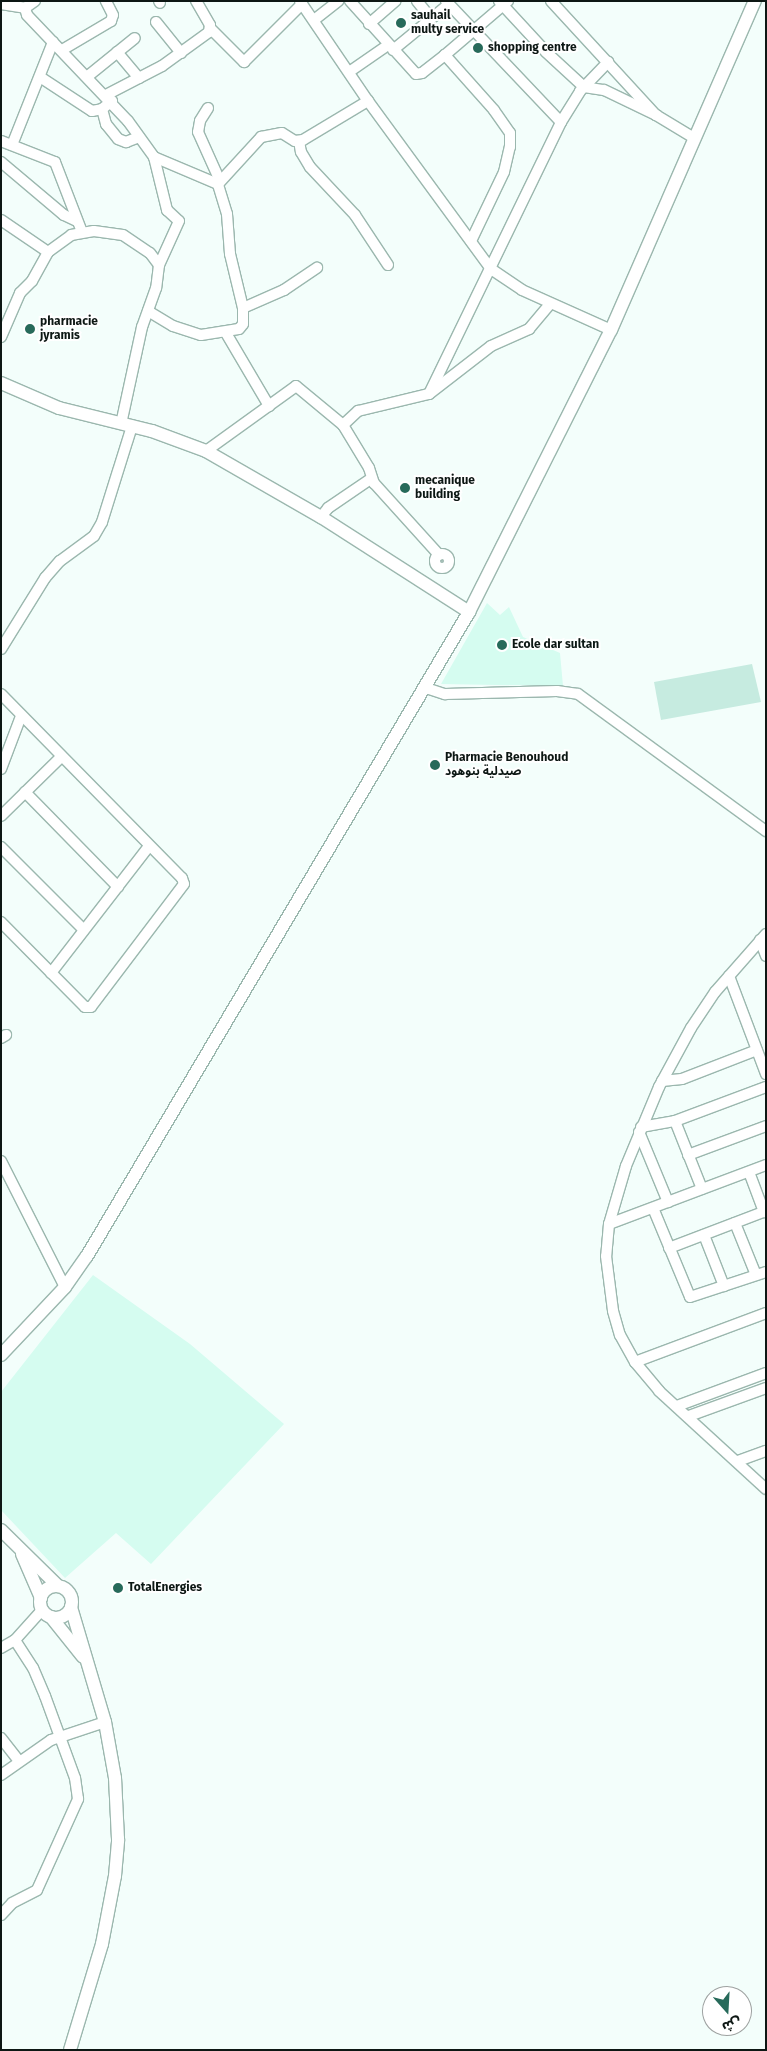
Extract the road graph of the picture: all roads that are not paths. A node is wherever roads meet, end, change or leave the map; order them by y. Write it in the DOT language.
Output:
graph roads {
  1 [pos="35,1"];
  2 [pos="106,1"];
  3 [pos="196,1"];
  4 [pos="338,1"];
  5 [pos="350,1"];
  6 [pos="394,1"];
  7 [pos="416,1"];
  8 [pos="551,1"];
  9 [pos="755,1"];
  10 [pos="448,2"];
  11 [pos="301,3"];
  12 [pos="504,3"];
  13 [pos="1,4"];
  14 [pos="25,8"];
  15 [pos="431,18"];
  16 [pos="314,20"];
  17 [pos="156,22"];
  18 [pos="369,24"];
  19 [pos="211,29"];
  20 [pos="473,31"];
  21 [pos="135,38"];
  22 [pos="53,42"];
  23 [pos="391,48"];
  24 [pos="62,50"];
  25 [pos="117,52"];
  26 [pos="181,53"];
  27 [pos="445,55"];
  28 [pos="608,62"];
  29 [pos="349,72"];
  30 [pos="88,76"];
  31 [pos="40,77"];
  32 [pos="139,78"];
  33 [pos="584,87"];
  34 [pos="109,98"];
  35 [pos="368,101"];
  36 [pos="208,108"];
  37 [pos="102,109"];
  38 [pos="656,115"];
  39 [pos="561,122"];
  40 [pos="139,137"];
  41 [pos="694,138"];
  42 [pos="1,141"];
  43 [pos="299,141"];
  44 [pos="12,145"];
  45 [pos="154,157"];
  46 [pos="1,162"];
  47 [pos="219,182"];
  48 [pos="1,220"];
  49 [pos="77,221"];
  50 [pos="82,232"];
  51 [pos="471,241"];
  52 [pos="48,252"];
  53 [pos="159,264"];
  54 [pos="388,265"];
  55 [pos="317,268"];
  56 [pos="491,269"];
  57 [pos="550,304"];
  58 [pos="243,308"];
  59 [pos="148,311"];
  60 [pos="611,330"];
  61 [pos="226,333"];
  62 [pos="1,338"];
  63 [pos="1,383"];
  64 [pos="429,394"];
  65 [pos="269,406"];
  66 [pos="126,425"];
  67 [pos="343,425"];
  68 [pos="206,451"];
  69 [pos="372,478"];
  70 [pos="321,517"];
  71 [pos="439,554"];
  72 [pos="469,612"];
  73 [pos="1,649"];
  74 [pos="426,688"];
  75 [pos="1,694"];
  76 [pos="21,716"];
  77 [pos="61,756"];
  78 [pos="1,769"];
  79 [pos="25,792"];
  80 [pos="1,816"];
  81 [pos="766,831"];
  82 [pos="149,846"];
  83 [pos="1,847"];
  84 [pos="118,887"];
  85 [pos="1,922"];
  86 [pos="84,930"];
  87 [pos="763,937"];
  88 [pos="766,956"];
  89 [pos="51,973"];
  90 [pos="729,976"];
  91 [pos="757,1050"];
  92 [pos="766,1074"];
  93 [pos="662,1081"];
  94 [pos="766,1087"];
  95 [pos="675,1121"];
  96 [pos="766,1126"];
  97 [pos="640,1129"];
  98 [pos="688,1155"];
  99 [pos="1,1161"];
  100 [pos="766,1165"];
  101 [pos="749,1172"];
  102 [pos="702,1189"];
  103 [pos="668,1202"];
  104 [pos="654,1208"];
  105 [pos="765,1212"];
  106 [pos="735,1223"];
  107 [pos="609,1224"];
  108 [pos="704,1235"];
  109 [pos="669,1248"];
  110 [pos="761,1273"];
  111 [pos="724,1286"];
  112 [pos="64,1287"];
  113 [pos="766,1313"];
  114 [pos="1,1355"];
  115 [pos="634,1362"];
  116 [pos="766,1373"];
  117 [pos="766,1388"];
  118 [pos="677,1406"];
  119 [pos="689,1416"];
  120 [pos="766,1451"];
  121 [pos="738,1461"];
  122 [pos="766,1488"];
  123 [pos="1,1530"];
  124 [pos="22,1554"];
  125 [pos="58,1586"];
  126 [pos="71,1607"];
  127 [pos="45,1608"];
  128 [pos="15,1640"];
  129 [pos="1,1648"];
  130 [pos="83,1657"];
  131 [pos="105,1722"];
  132 [pos="60,1737"];
  133 [pos="1,1738"];
  134 [pos="19,1762"];
  135 [pos="1,1775"];
  136 [pos="1,1915"];
  137 [pos="70,2050"];
  1 -- 14 [label="street"];
  2 -- 24 [label="street"];
  3 -- 19 [label="street"];
  4 -- 16 [label="street"];
  5 -- 18 [label="street"];
  6 -- 18 [label="street"];
  7 -- 15 [label="street"];
  8 -- 28 [label="street"];
  9 -- 41 [label="main road"];
  10 -- 15 [label="street"];
  10 -- 20 [label="street"];
  11 -- 16 [label="street"];
  11 -- 19 [label="street"];
  12 -- 20 [label="street"];
  12 -- 33 [label="street"];
  13 -- 14 [label="street"];
  14 -- 22 [label="street"];
  15 -- 23 [label="street"];
  16 -- 29 [label="street"];
  17 -- 26 [label="street"];
  18 -- 23 [label="street"];
  19 -- 26 [label="street"];
  20 -- 27 [label="street"];
  20 -- 39 [label="street"];
  21 -- 25 [label="street"];
  22 -- 24 [label="street"];
  22 -- 31 [label="street"];
  23 -- 27 [label="street"];
  23 -- 29 [label="street"];
  24 -- 30 [label="street"];
  25 -- 30 [label="street"];
  25 -- 32 [label="street"];
  26 -- 32 [label="street"];
  27 -- 51 [label="street"];
  28 -- 33 [label="street"];
  28 -- 38 [label="street"];
  29 -- 35 [label="street"];
  30 -- 34 [label="street"];
  31 -- 37 [label="street"];
  31 -- 44 [label="street"];
  32 -- 34 [label="street"];
  33 -- 38 [label="street"];
  33 -- 39 [label="street"];
  34 -- 37 [label="street"];
  34 -- 40 [label="street"];
  35 -- 43 [label="street"];
  35 -- 51 [label="street"];
  36 -- 47 [label="street"];
  37 -- 40 [label="street"];
  38 -- 41 [label="street"];
  39 -- 56 [label="street"];
  40 -- 45 [label="street"];
  41 -- 60 [label="main road"];
  42 -- 44 [label="street"];
  43 -- 47 [label="street"];
  43 -- 54 [label="street"];
  44 -- 49 [label="street"];
  45 -- 47 [label="street"];
  45 -- 53 [label="street"];
  46 -- 49 [label="street"];
  47 -- 58 [label="street"];
  48 -- 52 [label="street"];
  49 -- 50 [label="street"];
  50 -- 52 [label="street"];
  50 -- 53 [label="street"];
  51 -- 56 [label="street"];
  52 -- 62 [label="street"];
  53 -- 59 [label="street"];
  55 -- 58 [label="street"];
  56 -- 57 [label="street"];
  56 -- 64 [label="street"];
  57 -- 60 [label="street"];
  57 -- 64 [label="street"];
  58 -- 61 [label="street"];
  59 -- 61 [label="street"];
  59 -- 66 [label="street"];
  60 -- 72 [label="main road"];
  61 -- 65 [label="street"];
  63 -- 66 [label="main road"];
  64 -- 67 [label="street"];
  65 -- 67 [label="street"];
  65 -- 68 [label="street"];
  66 -- 68 [label="main road"];
  66 -- 73 [label="street"];
  67 -- 69 [label="street"];
  68 -- 70 [label="main road"];
  69 -- 70 [label="street"];
  69 -- 71 [label="street"];
  70 -- 72 [label="main road"];
  72 -- 74 [label="main road"];
  74 -- 81 [label="street"];
  74 -- 112 [label="main road"];
  75 -- 76 [label="street"];
  76 -- 77 [label="street"];
  76 -- 78 [label="street"];
  77 -- 79 [label="street"];
  77 -- 82 [label="street"];
  79 -- 80 [label="street"];
  79 -- 84 [label="street"];
  82 -- 84 [label="street"];
  82 -- 89 [label="street"];
  83 -- 86 [label="street"];
  84 -- 86 [label="street"];
  85 -- 89 [label="street"];
  86 -- 89 [label="street"];
  87 -- 88 [label="street"];
  87 -- 90 [label="street"];
  90 -- 91 [label="street"];
  90 -- 93 [label="street"];
  91 -- 92 [label="street"];
  91 -- 93 [label="street"];
  93 -- 97 [label="street"];
  94 -- 95 [label="street"];
  95 -- 97 [label="street"];
  95 -- 98 [label="street"];
  96 -- 98 [label="street"];
  97 -- 103 [label="street"];
  97 -- 107 [label="street"];
  98 -- 102 [label="street"];
  99 -- 112 [label="street"];
  100 -- 101 [label="street"];
  101 -- 102 [label="street"];
  101 -- 105 [label="street"];
  102 -- 103 [label="street"];
  103 -- 104 [label="street"];
  104 -- 107 [label="street"];
  104 -- 109 [label="street"];
  105 -- 106 [label="street"];
  106 -- 108 [label="street"];
  106 -- 110 [label="street"];
  107 -- 115 [label="street"];
  108 -- 109 [label="street"];
  108 -- 111 [label="street"];
  109 -- 111 [label="street"];
  110 -- 111 [label="street"];
  112 -- 114 [label="main road"];
  113 -- 115 [label="street"];
  115 -- 118 [label="street"];
  116 -- 118 [label="street"];
  117 -- 119 [label="street"];
  118 -- 119 [label="street"];
  119 -- 121 [label="street"];
  120 -- 121 [label="street"];
  121 -- 122 [label="street"];
  123 -- 124 [label="main road"];
  124 -- 125 [label="main road"];
  124 -- 127 [label="main road"];
  125 -- 126 [label="main road"];
  125 -- 127 [label="main road"];
  126 -- 127 [label="main road"];
  126 -- 130 [label="main road"];
  127 -- 128 [label="street"];
  127 -- 130 [label="main road"];
  128 -- 129 [label="street"];
  128 -- 132 [label="street"];
  130 -- 131 [label="main road"];
  131 -- 132 [label="street"];
  131 -- 137 [label="main road"];
  132 -- 134 [label="street"];
  132 -- 136 [label="street"];
  133 -- 134 [label="street"];
  134 -- 135 [label="street"];
}
